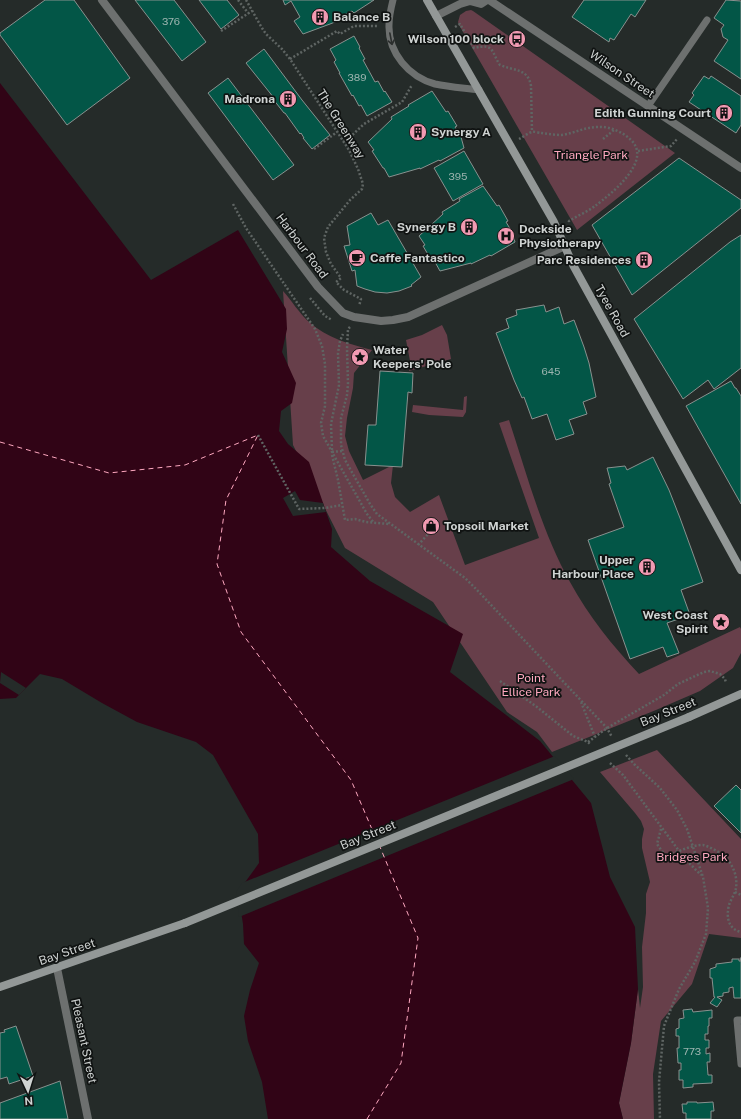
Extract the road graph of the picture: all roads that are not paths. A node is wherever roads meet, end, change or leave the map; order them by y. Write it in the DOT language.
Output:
graph roads {
  1 [pos="102,0"];
  2 [pos="393,0"];
  3 [pos="427,0"];
  4 [pos="488,0"];
  5 [pos="436,16"];
  6 [pos="707,20"];
  7 [pos="479,90"];
  8 [pos="648,106"];
  9 [pos="741,168"];
  10 [pos="565,246"];
  11 [pos="741,570"];
  12 [pos="740,693"];
  13 [pos="57,968"];
  14 [pos="0,987"];
  15 [pos="741,1020"];
  16 [pos="741,1064"];
  17 [pos="88,1119"];
  1 -- 10 [label="street, Harbour Road"];
  2 -- 7 [label="lane, one-way"];
  3 -- 5 [label="main road, Tyee Road"];
  4 -- 5 [label="street, Wilson Street"];
  4 -- 8 [label="street, Wilson Street"];
  5 -- 7 [label="main road, Tyee Road"];
  6 -- 8 [label="lane"];
  7 -- 10 [label="main road, Tyee Road"];
  8 -- 9 [label="street, Wilson Street"];
  10 -- 11 [label="main road, Tyee Road"];
  12 -- 13 [label="main road, Bay Street, bridge"];
  13 -- 14 [label="main road, Bay Street"];
  13 -- 17 [label="street, Pleasant Street"];
  15 -- 16 [label="lane"];
}
